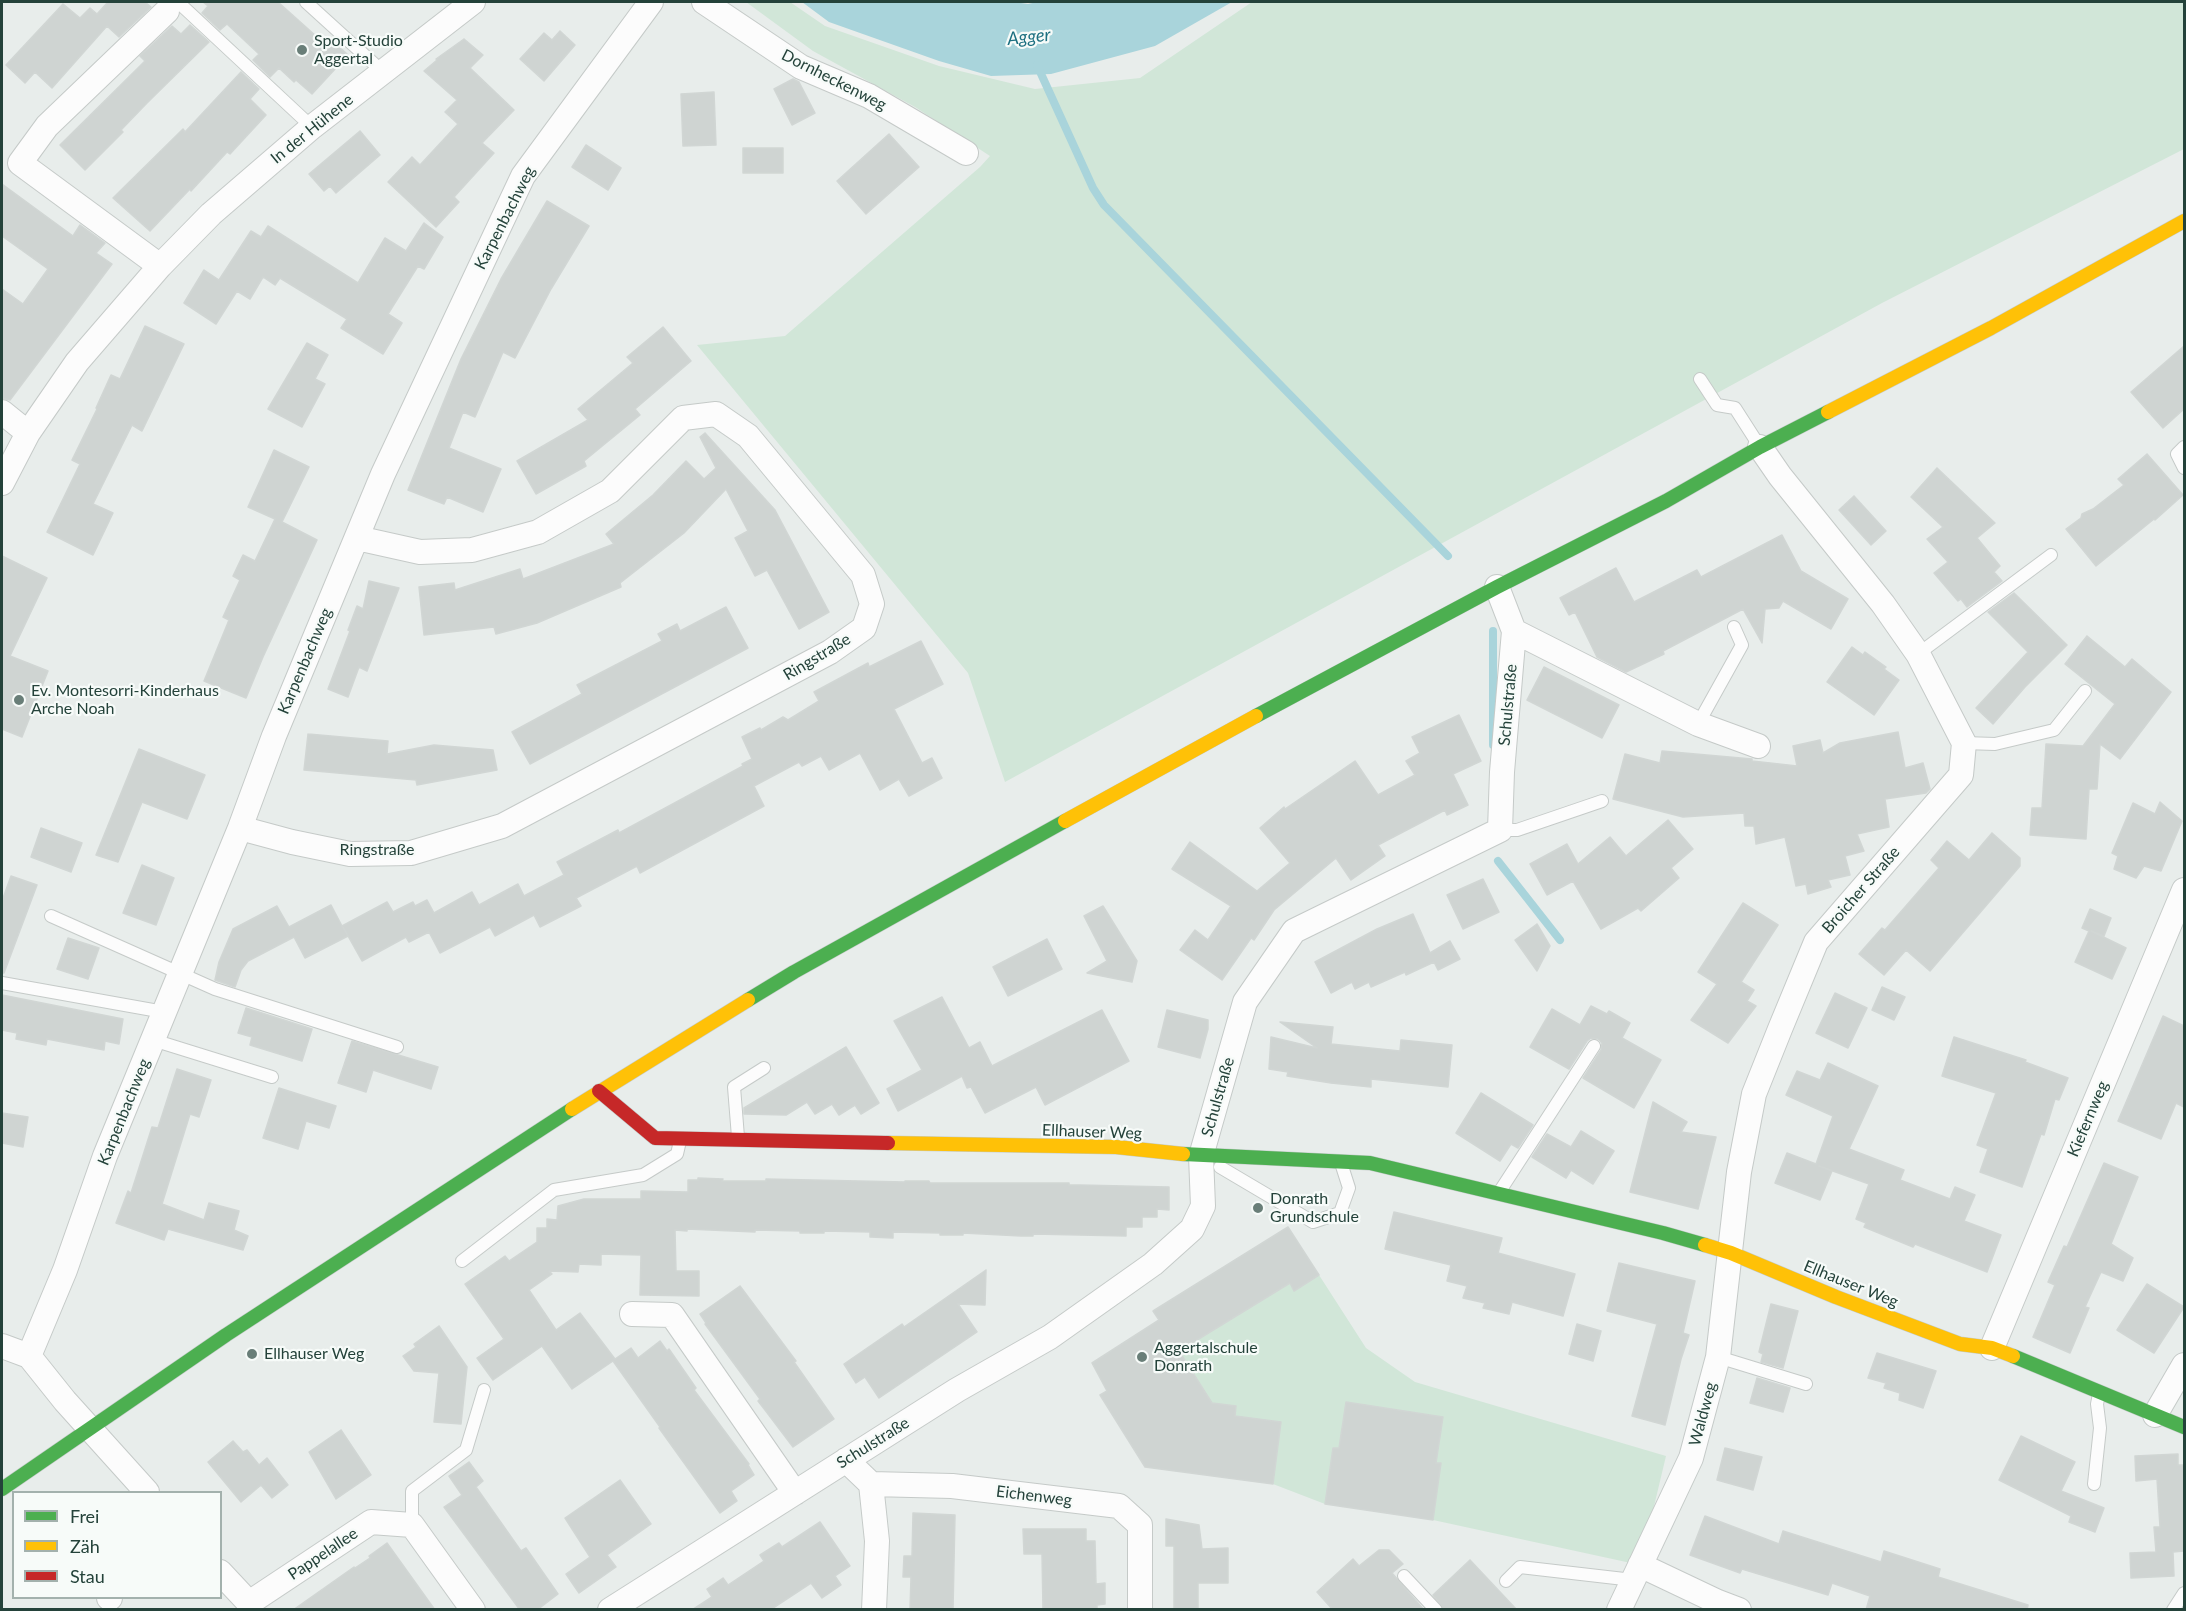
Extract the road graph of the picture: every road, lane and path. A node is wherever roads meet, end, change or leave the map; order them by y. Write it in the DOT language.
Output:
graph roads {
  1 [pos="306,2"];
  2 [pos="473,2"];
  3 [pos="651,2"];
  4 [pos="704,2"];
  5 [pos="173,6"];
  6 [pos="383,72"];
  7 [pos="312,127"];
  8 [pos="966,153"];
  9 [pos="11,156"];
  10 [pos="2184,220"];
  11 [pos="160,266"];
  12 [pos="1700,379"];
  13 [pos="2,412"];
  14 [pos="28,433"];
  15 [pos="1760,447"];
  16 [pos="2184,447"];
  17 [pos="2184,468"];
  18 [pos="2,483"];
  19 [pos="357,538"];
  20 [pos="2051,555"];
  21 [pos="1497,587"];
  22 [pos="1734,627"];
  23 [pos="1514,631"];
  24 [pos="1918,654"];
  25 [pos="2085,691"];
  26 [pos="1698,724"];
  27 [pos="1964,743"];
  28 [pos="1758,746"];
  29 [pos="1602,801"];
  30 [pos="240,828"];
  31 [pos="1500,830"];
  32 [pos="2184,890"];
  33 [pos="51,916"];
  34 [pos="180,974"];
  35 [pos="2,983"];
  36 [pos="164,1012"];
  37 [pos="153,1040"];
  38 [pos="1594,1046"];
  39 [pos="397,1047"];
  40 [pos="764,1068"];
  41 [pos="272,1077"];
  42 [pos="599,1091"];
  43 [pos="680,1139"];
  44 [pos="738,1141"];
  45 [pos="1201,1156"];
  46 [pos="1340,1162"];
  47 [pos="1499,1194"];
  48 [pos="1731,1253"];
  49 [pos="462,1261"];
  50 [pos="632,1314"];
  51 [pos="2,1346"];
  52 [pos="1992,1348"];
  53 [pos="29,1356"];
  54 [pos="1718,1357"];
  55 [pos="2184,1365"];
  56 [pos="1806,1384"];
  57 [pos="484,1390"];
  58 [pos="2100,1392"];
  59 [pos="2155,1415"];
  60 [pos="2184,1427"];
  61 [pos="91,1429"];
  62 [pos="846,1460"];
  63 [pos="871,1484"];
  64 [pos="2094,1484"];
  65 [pos="2,1489"];
  66 [pos="146,1491"];
  67 [pos="795,1493"];
  68 [pos="412,1525"];
  69 [pos="1637,1573"];
  70 [pos="222,1575"];
  71 [pos="1404,1576"];
  72 [pos="1506,1581"];
  73 [pos="2184,1593"];
  74 [pos="245,1606"];
  75 [pos="473,1610"];
  76 [pos="610,1610"];
  77 [pos="874,1610"];
  78 [pos="1140,1610"];
  79 [pos="1436,1610"];
  80 [pos="1619,1610"];
  81 [pos="1739,1610"];
  82 [pos="2173,1610"];
  1 -- 6 [label="lane"];
  2 -- 6 [label="street, In der Hühene"];
  3 -- 19 [label="street, Karpenbachweg"];
  4 -- 8 [label="street, Dornheckenweg"];
  5 -- 7 [label="lane"];
  5 -- 9 [label="street"];
  6 -- 7 [label="street, In der Hühene"];
  7 -- 11 [label="street, In der Hühene"];
  9 -- 11 [label="street"];
  10 -- 15 [label="main road"];
  11 -- 14 [label="street, In der Hühene"];
  12 -- 15 [label="lane"];
  13 -- 14 [label="street"];
  14 -- 18 [label="street, In der Hühene"];
  15 -- 21 [label="main road"];
  15 -- 24 [label="street"];
  16 -- 17 [label="lane"];
  19 -- 30 [label="street, Karpenbachweg"];
  19 -- 30 [label="street, Ringstraße"];
  20 -- 24 [label="lane"];
  21 -- 23 [label="street, Schulstraße"];
  21 -- 42 [label="main road"];
  22 -- 26 [label="lane"];
  23 -- 26 [label="street"];
  23 -- 31 [label="street, Schulstraße"];
  24 -- 27 [label="street"];
  25 -- 27 [label="lane"];
  26 -- 28 [label="street"];
  27 -- 48 [label="street, Broicher Straße"];
  29 -- 31 [label="lane"];
  30 -- 34 [label="street, Karpenbachweg"];
  31 -- 45 [label="street, Schulstraße"];
  32 -- 52 [label="street, Kiefernweg"];
  33 -- 34 [label="lane"];
  34 -- 36 [label="street, Karpenbachweg"];
  34 -- 39 [label="lane"];
  35 -- 36 [label="lane"];
  36 -- 37 [label="street, Karpenbachweg"];
  37 -- 41 [label="lane"];
  37 -- 53 [label="street, Karpenbachweg"];
  38 -- 47 [label="lane"];
  40 -- 44 [label="lane"];
  42 -- 43 [label="main road, Ellhauser Weg"];
  42 -- 61 [label="main road"];
  43 -- 44 [label="main road, Ellhauser Weg"];
  43 -- 49 [label="lane"];
  44 -- 45 [label="main road, Ellhauser Weg"];
  45 -- 46 [label="main road, Ellhauser Weg"];
  45 -- 46 [label="lane"];
  45 -- 62 [label="street, Schulstraße"];
  46 -- 47 [label="main road, Ellhauser Weg"];
  47 -- 48 [label="main road, Ellhauser Weg"];
  48 -- 52 [label="main road, Ellhauser Weg"];
  48 -- 54 [label="street, Waldweg"];
  50 -- 67 [label="street"];
  51 -- 53 [label="street"];
  52 -- 58 [label="main road, Ellhauser Weg"];
  53 -- 61 [label="street"];
  54 -- 56 [label="lane"];
  54 -- 69 [label="street, Waldweg"];
  55 -- 59 [label="street"];
  57 -- 68 [label="lane"];
  58 -- 59 [label="main road, Ellhauser Weg"];
  58 -- 64 [label="lane"];
  59 -- 60 [label="main road, Ellhauser Weg"];
  61 -- 65 [label="main road"];
  61 -- 66 [label="street"];
  62 -- 63 [label="street"];
  62 -- 67 [label="street, Schulstraße"];
  63 -- 77 [label="street"];
  63 -- 78 [label="street, Eichenweg"];
  67 -- 76 [label="street, Schulstraße"];
  68 -- 74 [label="street, Pappelallee"];
  68 -- 75 [label="street"];
  69 -- 72 [label="lane"];
  69 -- 80 [label="street, Waldweg"];
  69 -- 81 [label="street"];
  70 -- 74 [label="street, Pappelallee"];
  71 -- 79 [label="lane"];
  73 -- 82 [label="lane"];
}
